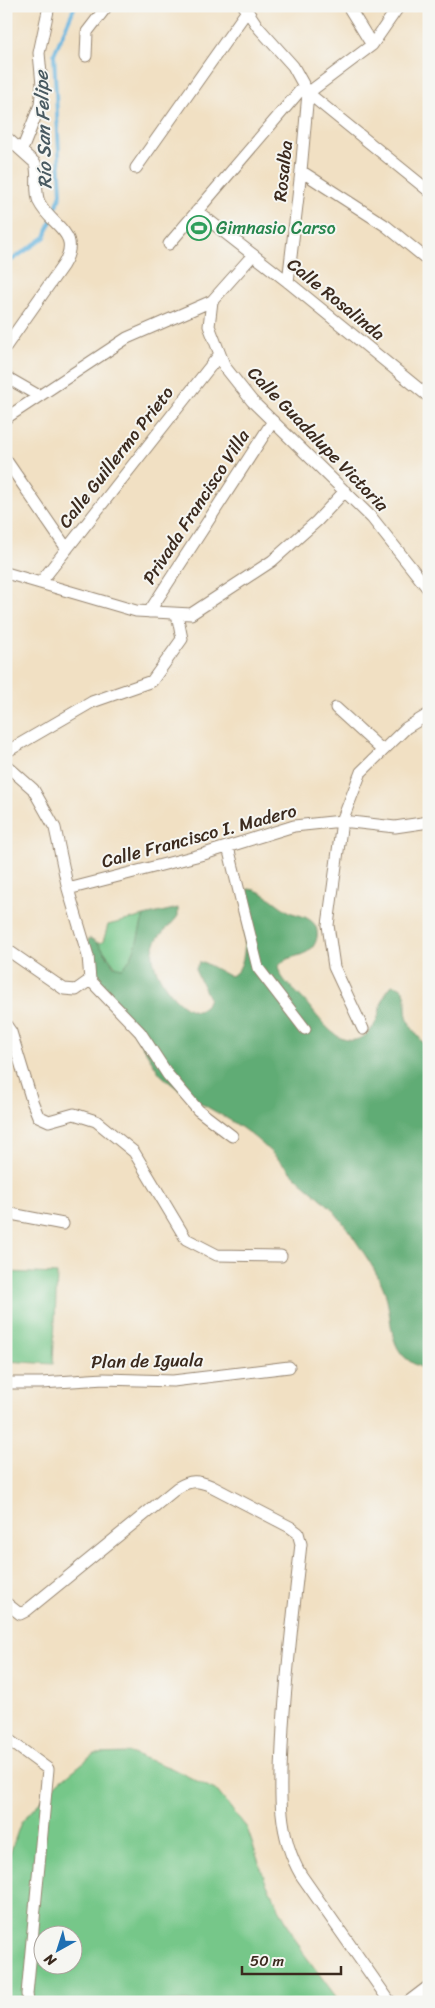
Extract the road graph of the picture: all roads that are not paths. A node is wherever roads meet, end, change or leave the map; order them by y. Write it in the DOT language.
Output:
graph roads {
  1 [pos="49,6"];
  2 [pos="107,6"];
  3 [pos="348,6"];
  4 [pos="399,6"];
  5 [pos="246,9"];
  6 [pos="372,45"];
  7 [pos="86,56"];
  8 [pos="306,89"];
  9 [pos="6,136"];
  10 [pos="22,150"];
  11 [pos="136,168"];
  12 [pos="301,171"];
  13 [pos="429,192"];
  14 [pos="197,211"];
  15 [pos="170,244"];
  16 [pos="252,255"];
  17 [pos="429,261"];
  18 [pos="288,282"];
  19 [pos="212,301"];
  20 [pos="6,346"];
  21 [pos="220,354"];
  22 [pos="6,376"];
  23 [pos="39,396"];
  24 [pos="429,397"];
  25 [pos="6,418"];
  26 [pos="273,421"];
  27 [pos="6,460"];
  28 [pos="345,491"];
  29 [pos="67,549"];
  30 [pos="6,573"];
  31 [pos="40,583"];
  32 [pos="429,590"];
  33 [pos="149,612"];
  34 [pos="178,614"];
  35 [pos="336,708"];
  36 [pos="429,714"];
  37 [pos="382,750"];
  38 [pos="6,752"];
  39 [pos="6,765"];
  40 [pos="342,821"];
  41 [pos="429,822"];
  42 [pos="228,847"];
  43 [pos="68,889"];
  44 [pos="6,949"];
  45 [pos="90,980"];
  46 [pos="6,1025"];
  47 [pos="305,1029"];
  48 [pos="363,1029"];
  49 [pos="232,1136"];
  50 [pos="6,1213"];
  51 [pos="63,1224"];
  52 [pos="281,1256"];
  53 [pos="289,1367"];
  54 [pos="6,1383"];
  55 [pos="6,1603"];
  56 [pos="6,1738"];
  57 [pos="429,1986"];
  58 [pos="28,2002"];
  59 [pos="390,2002"];
  60 [pos="408,2002"];
  1 -- 10 [label="street"];
  2 -- 7 [label="street"];
  3 -- 6 [label="street"];
  4 -- 6 [label="street"];
  5 -- 8 [label="street"];
  5 -- 11 [label="street"];
  6 -- 8 [label="street"];
  8 -- 12 [label="street, Rosalba"];
  8 -- 13 [label="street"];
  8 -- 14 [label="street"];
  9 -- 10 [label="street"];
  10 -- 20 [label="street"];
  12 -- 17 [label="street"];
  12 -- 18 [label="street, Rosalba"];
  14 -- 15 [label="street"];
  14 -- 16 [label="street, Calle Rosalinda"];
  16 -- 18 [label="street, Calle Rosalinda"];
  16 -- 19 [label="street"];
  18 -- 24 [label="street, Calle Rosalinda"];
  19 -- 21 [label="street, Calle Guadalupe Victoria"];
  19 -- 23 [label="street"];
  21 -- 26 [label="street, Calle Guadalupe Victoria"];
  21 -- 29 [label="street, Calle Guillermo Prieto"];
  22 -- 23 [label="street"];
  23 -- 25 [label="street"];
  26 -- 28 [label="street, Calle Guadalupe Victoria"];
  26 -- 33 [label="street, Privada Francisco Villa"];
  27 -- 29 [label="street"];
  28 -- 32 [label="street, Calle Guadalupe Victoria"];
  28 -- 34 [label="street"];
  29 -- 31 [label="street, Calle Guillermo Prieto"];
  30 -- 31 [label="street"];
  31 -- 33 [label="street"];
  33 -- 34 [label="street"];
  34 -- 38 [label="street"];
  35 -- 37 [label="street"];
  36 -- 37 [label="street"];
  37 -- 40 [label="street"];
  39 -- 43 [label="street"];
  40 -- 41 [label="street, Calle Francisco I. Madero"];
  40 -- 42 [label="street, Calle Francisco I. Madero"];
  40 -- 48 [label="street"];
  42 -- 43 [label="street, Calle Francisco I. Madero"];
  42 -- 47 [label="street"];
  43 -- 45 [label="street"];
  44 -- 45 [label="street"];
  45 -- 49 [label="street"];
  46 -- 52 [label="street"];
  50 -- 51 [label="street"];
  53 -- 54 [label="street, Plan de Iguala"];
  55 -- 59 [label="street"];
  56 -- 58 [label="street"];
  57 -- 60 [label="street"];
}
